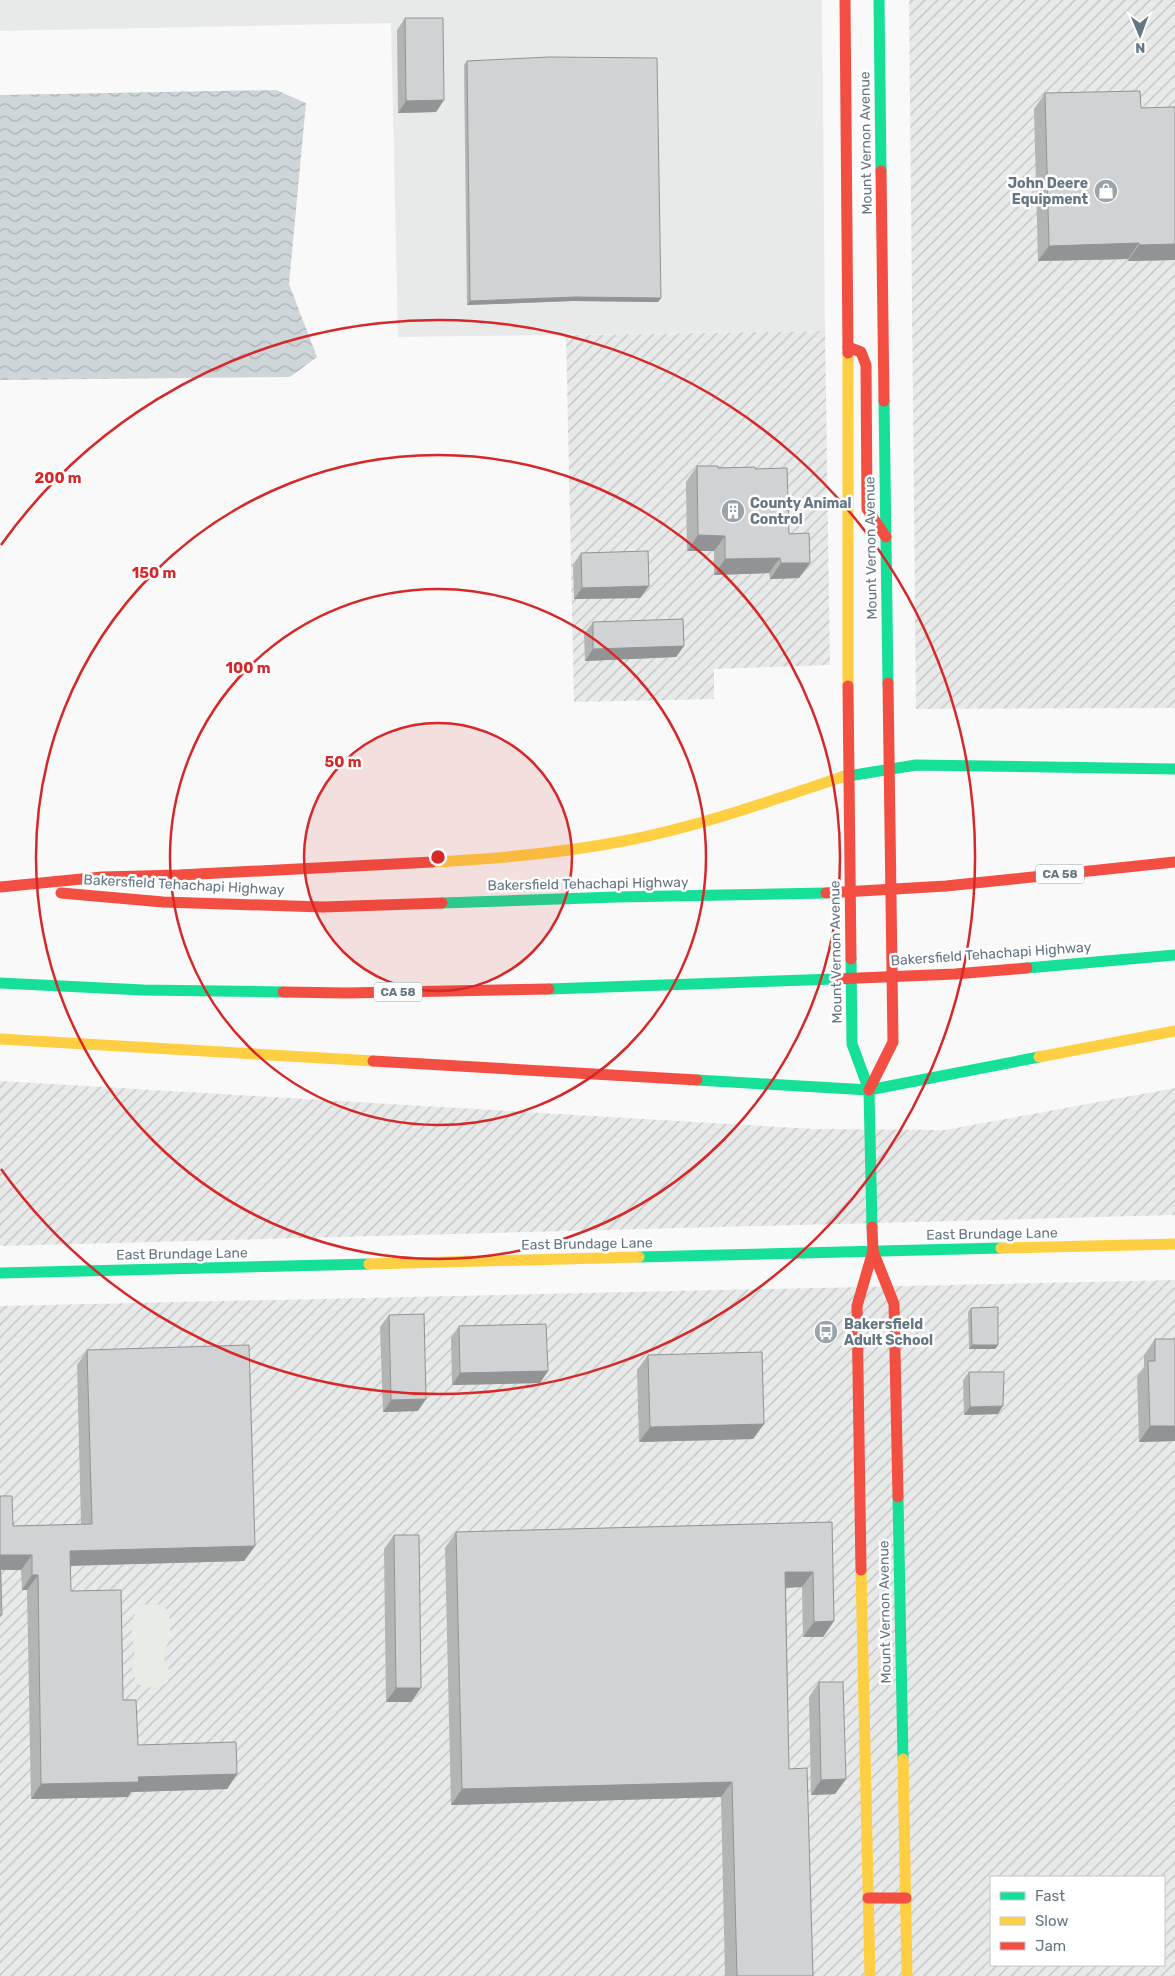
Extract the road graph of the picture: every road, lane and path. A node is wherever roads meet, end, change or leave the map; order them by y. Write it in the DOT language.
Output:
graph roads {
  1 [pos="845,0"];
  2 [pos="879,0"];
  3 [pos="848,347"];
  4 [pos="886,538"];
  5 [pos="889,769"];
  6 [pos="1175,769"];
  7 [pos="849,775"];
  8 [pos="1175,862"];
  9 [pos="0,888"];
  10 [pos="1175,956"];
  11 [pos="0,983"];
  12 [pos="1175,1031"];
  13 [pos="0,1039"];
  14 [pos="869,1090"];
  15 [pos="1175,1244"];
  16 [pos="873,1252"];
  17 [pos="0,1273"];
  18 [pos="868,1898"];
  19 [pos="906,1898"];
  20 [pos="870,1976"];
  21 [pos="907,1976"];
  1 -- 3 [label="main road, Mount Vernon Avenue"];
  2 -- 4 [label="main road, Mount Vernon Avenue"];
  3 -- 4 [label="main road"];
  3 -- 7 [label="main road, Mount Vernon Avenue"];
  4 -- 5 [label="main road, Mount Vernon Avenue"];
  5 -- 6 [label="main road"];
  5 -- 7 [label="main road"];
  5 -- 14 [label="main road, Mount Vernon Avenue"];
  7 -- 9 [label="main road"];
  7 -- 14 [label="main road, Mount Vernon Avenue"];
  8 -- 9 [label="main road, Bakersfield Tehachapi Highway / CA 58"];
  10 -- 11 [label="main road, Bakersfield Tehachapi Highway / CA 58"];
  12 -- 14 [label="main road"];
  13 -- 14 [label="main road"];
  14 -- 16 [label="main road, Mount Vernon Avenue"];
  15 -- 16 [label="main road, East Brundage Lane"];
  16 -- 17 [label="main road, East Brundage Lane"];
  16 -- 18 [label="main road, Mount Vernon Avenue"];
  16 -- 19 [label="main road, Mount Vernon Avenue"];
  18 -- 19 [label="main road"];
  18 -- 20 [label="main road, Mount Vernon Avenue"];
  19 -- 21 [label="main road, Mount Vernon Avenue"];
}
